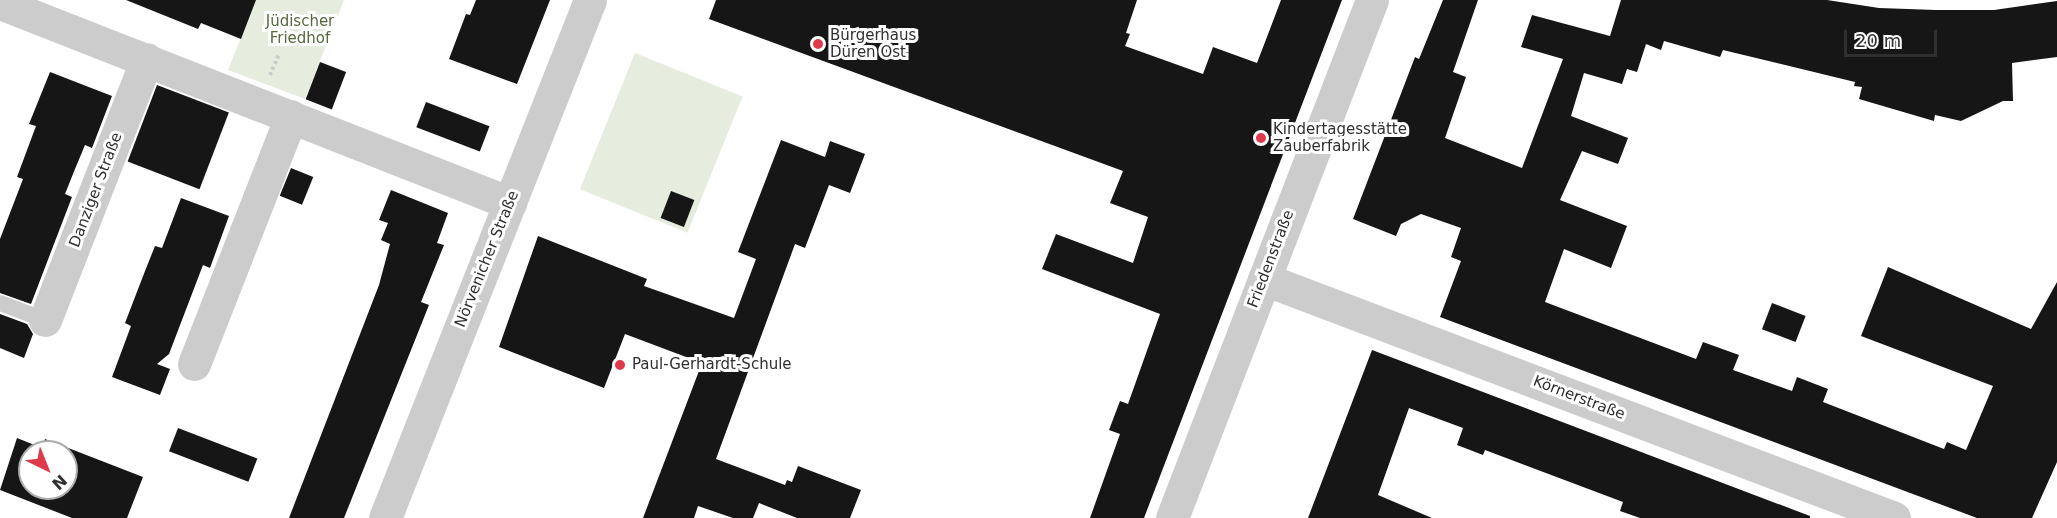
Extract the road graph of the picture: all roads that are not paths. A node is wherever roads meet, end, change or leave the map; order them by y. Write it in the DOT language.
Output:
graph roads {
  1 [pos="590,0"];
  2 [pos="1372,0"];
  3 [pos="0,3"];
  4 [pos="147,59"];
  5 [pos="291,116"];
  6 [pos="510,203"];
  7 [pos="1264,279"];
  8 [pos="0,303"];
  9 [pos="45,320"];
  10 [pos="194,364"];
  11 [pos="385,518"];
  12 [pos="1172,518"];
  13 [pos="1894,518"];
  1 -- 6 [label="street, Nörvenicher Straße"];
  2 -- 7 [label="street, Friedenstraße"];
  3 -- 4 [label="street"];
  4 -- 5 [label="street"];
  4 -- 9 [label="street, Danziger Straße"];
  5 -- 6 [label="street"];
  5 -- 10 [label="street"];
  6 -- 11 [label="street, Nörvenicher Straße"];
  7 -- 12 [label="street, Friedenstraße"];
  7 -- 13 [label="street, Körnerstraße"];
  8 -- 9 [label="lane"];
}
